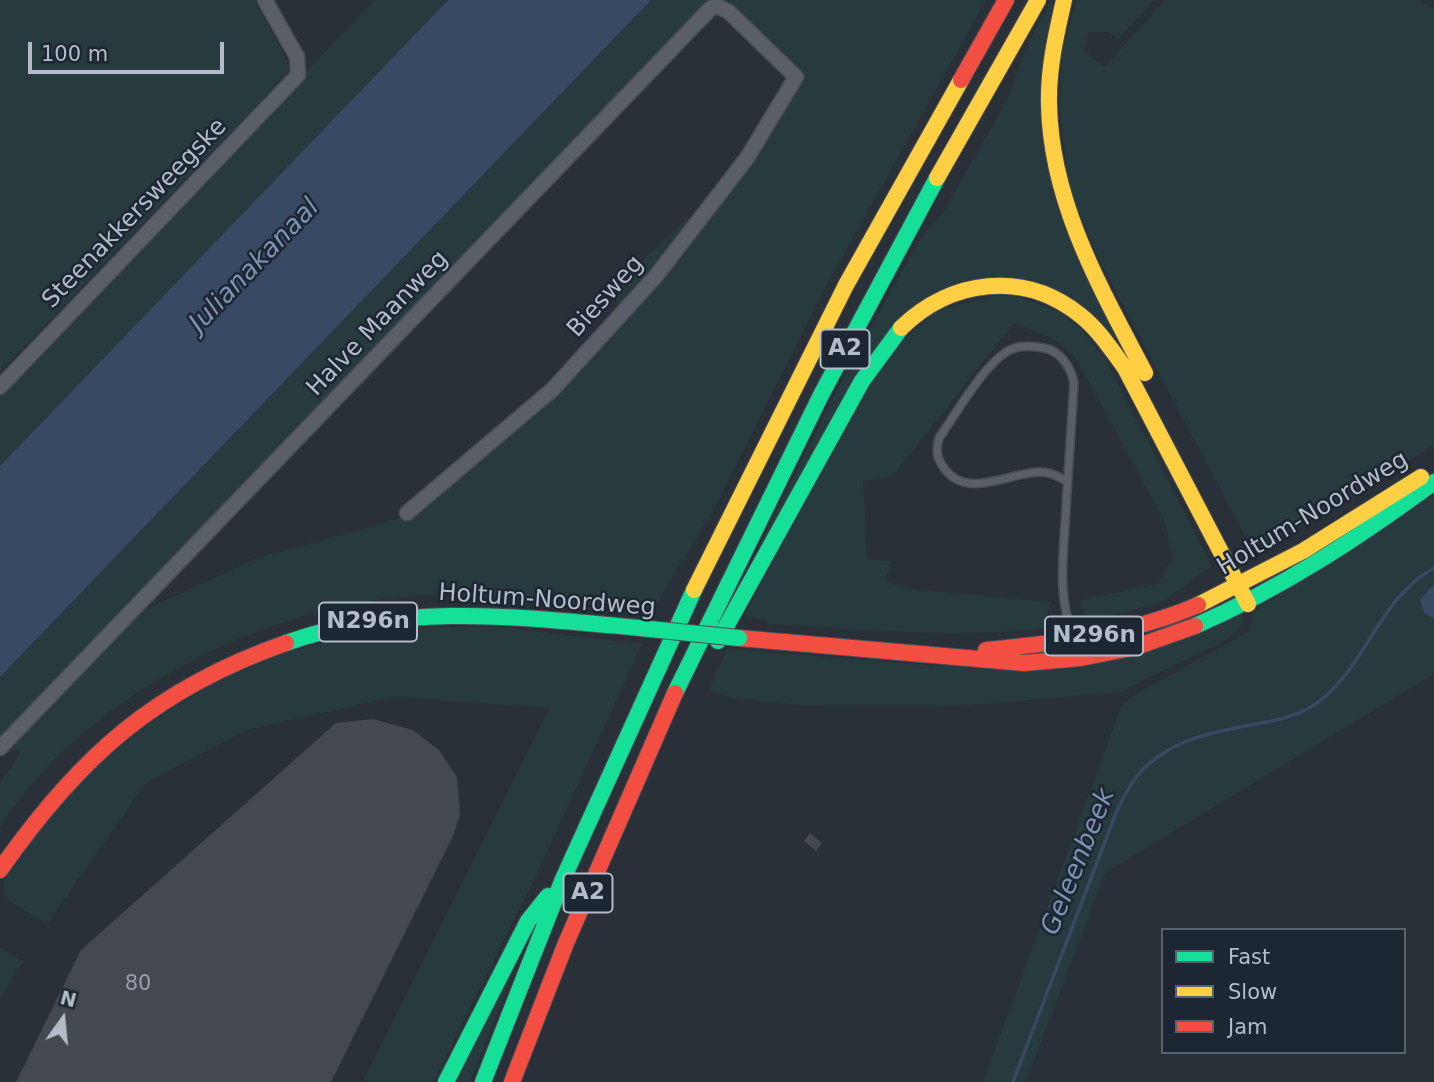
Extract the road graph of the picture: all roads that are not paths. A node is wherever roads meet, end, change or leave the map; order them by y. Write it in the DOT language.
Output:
graph roads {
  1 [pos="265,0"];
  2 [pos="1006,0"];
  3 [pos="1038,0"];
  4 [pos="1064,0"];
  5 [pos="795,74"];
  6 [pos="0,387"];
  7 [pos="1434,468"];
  8 [pos="1066,481"];
  9 [pos="1434,482"];
  10 [pos="407,513"];
  11 [pos="1244,584"];
  12 [pos="1248,604"];
  13 [pos="1076,640"];
  14 [pos="928,654"];
  15 [pos="1083,657"];
  16 [pos="671,707"];
  17 [pos="0,748"];
  18 [pos="0,870"];
  19 [pos="563,879"];
  20 [pos="446,1082"];
  21 [pos="482,1082"];
  22 [pos="512,1082"];
  1 -- 6 [label="street, Steenakkersweegske"];
  2 -- 19 [label="main road, A2"];
  3 -- 16 [label="main road, A2"];
  4 -- 11 [label="main road"];
  5 -- 10 [label="street, Biesweg"];
  5 -- 17 [label="street, Halve Maanweg"];
  7 -- 11 [label="main road, Holtum-Noordweg / N296n"];
  8 -- 8 [label="lane"];
  8 -- 13 [label="lane"];
  9 -- 12 [label="main road, Holtum-Noordweg / N296n"];
  11 -- 12 [label="main road"];
  11 -- 13 [label="main road, Holtum-Noordweg / N296n"];
  11 -- 16 [label="main road, A2"];
  12 -- 15 [label="main road, Holtum-Noordweg / N296n"];
  13 -- 14 [label="main road, Holtum-Noordweg / N296n"];
  13 -- 15 [label="lane"];
  14 -- 15 [label="main road, Holtum-Noordweg / N296n"];
  14 -- 18 [label="main road, Holtum-Noordweg / N296n, bridge"];
  16 -- 22 [label="main road, A2"];
  19 -- 20 [label="main road, A2"];
  19 -- 21 [label="main road, A2"];
}
